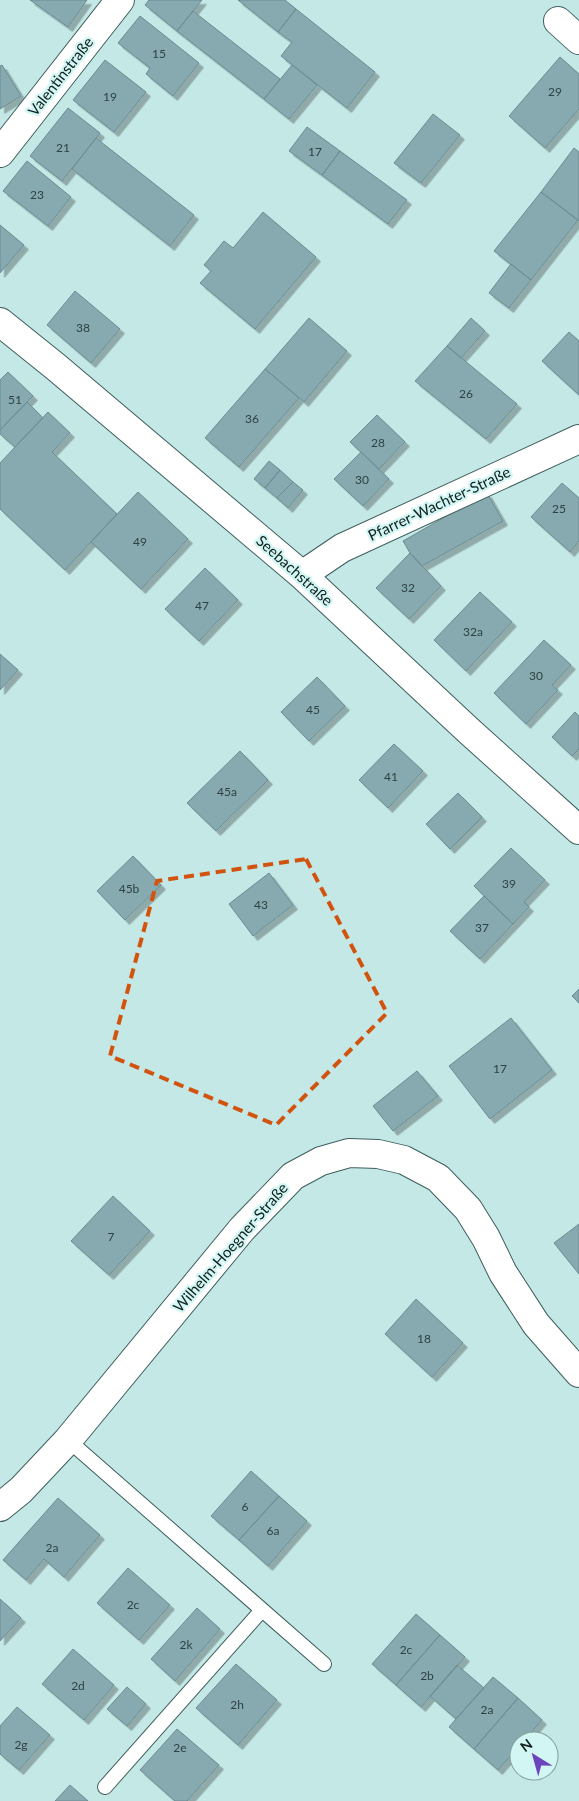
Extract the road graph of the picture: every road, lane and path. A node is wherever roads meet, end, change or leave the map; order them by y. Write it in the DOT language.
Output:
graph roads {
  1 [pos="120,0"];
  2 [pos="558,21"];
  3 [pos="579,40"];
  4 [pos="0,153"];
  5 [pos="0,322"];
  6 [pos="579,439"];
  7 [pos="302,575"];
  8 [pos="579,830"];
  9 [pos="579,1373"];
  10 [pos="68,1440"];
  11 [pos="0,1506"];
  12 [pos="262,1610"];
  13 [pos="324,1664"];
  14 [pos="105,1787"];
  1 -- 4 [label="street, Valentinstraße"];
  2 -- 3 [label="street"];
  5 -- 7 [label="street, Seebachstraße"];
  6 -- 7 [label="street, Pfarrer-Wachter-Straße"];
  7 -- 8 [label="street, Seebachstraße"];
  9 -- 10 [label="street, Wilhelm-Hoegner-Straße"];
  10 -- 11 [label="street, Wilhelm-Hoegner-Straße"];
  10 -- 12 [label="lane"];
  12 -- 13 [label="lane"];
  12 -- 14 [label="lane"];
}
